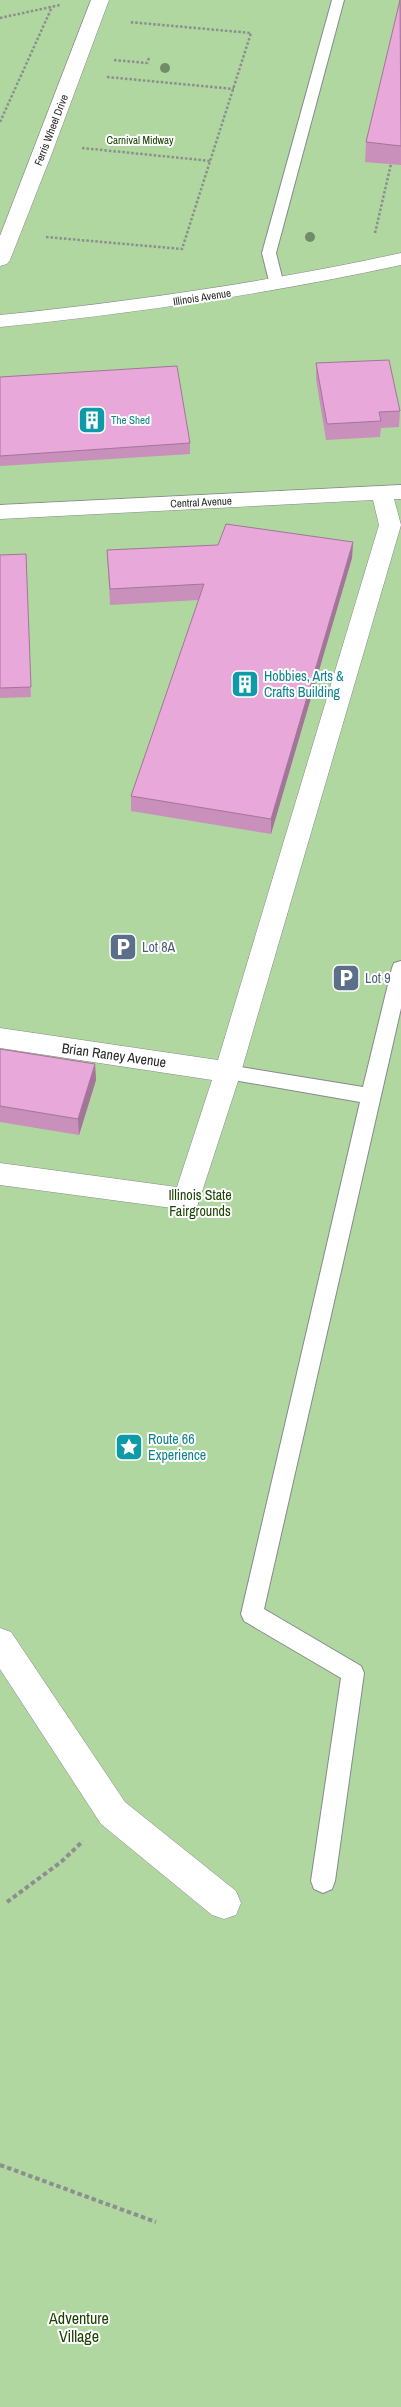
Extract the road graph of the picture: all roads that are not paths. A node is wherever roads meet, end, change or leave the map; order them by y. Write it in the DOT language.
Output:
graph roads {
  1 [pos="100,0"];
  2 [pos="338,0"];
  3 [pos="401,259"];
  4 [pos="0,260"];
  5 [pos="277,285"];
  6 [pos="0,321"];
  7 [pos="392,493"];
  8 [pos="0,512"];
  9 [pos="401,968"];
  10 [pos="0,1038"];
  11 [pos="228,1072"];
  12 [pos="371,1096"];
  13 [pos="0,1174"];
  14 [pos="0,1642"];
  15 [pos="323,1881"];
  16 [pos="224,1903"];
  1 -- 4 [label="street, Ferris Wheel Drive"];
  2 -- 5 [label="lane"];
  3 -- 5 [label="street, Illinois Avenue"];
  5 -- 6 [label="street, Illinois Avenue"];
  7 -- 8 [label="street, Central Avenue"];
  7 -- 11 [label="street"];
  9 -- 12 [label="lane"];
  10 -- 11 [label="street, Brian Raney Avenue"];
  11 -- 12 [label="lane"];
  11 -- 13 [label="street"];
  12 -- 15 [label="lane"];
  14 -- 16 [label="street"];
}
